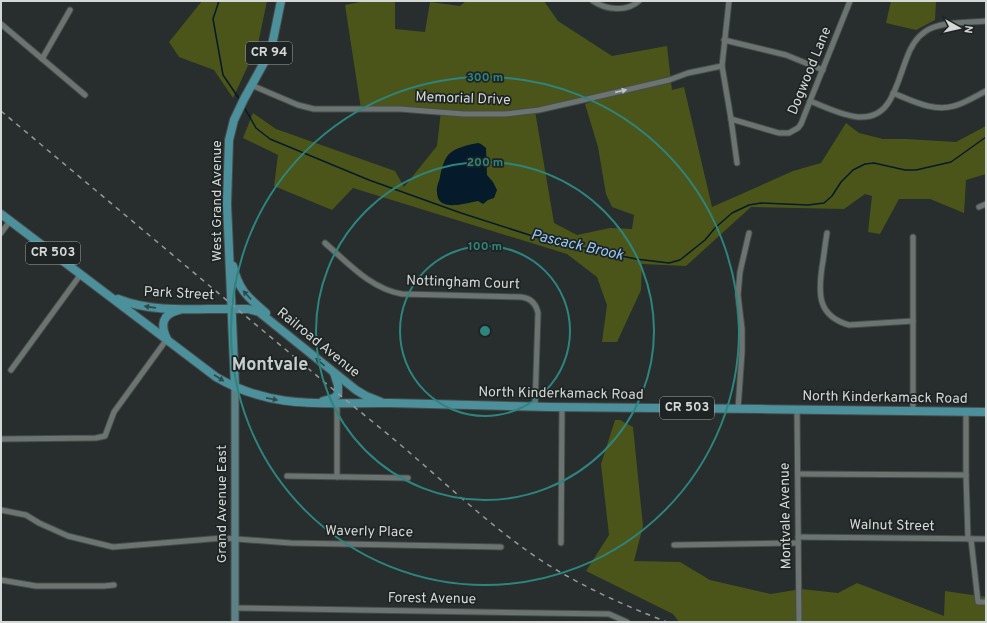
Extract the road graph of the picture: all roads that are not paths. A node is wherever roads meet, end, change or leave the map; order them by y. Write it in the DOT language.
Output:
graph roads {
  1 [pos="281,1"];
  2 [pos="592,1"];
  3 [pos="640,1"];
  4 [pos="729,1"];
  5 [pos="850,1"];
  6 [pos="70,10"];
  7 [pos="986,21"];
  8 [pos="1,24"];
  9 [pos="724,40"];
  10 [pos="42,59"];
  11 [pos="722,66"];
  12 [pos="823,70"];
  13 [pos="251,86"];
  14 [pos="986,91"];
  15 [pos="893,93"];
  16 [pos="85,95"];
  17 [pos="810,101"];
  18 [pos="731,118"];
  19 [pos="737,163"];
  20 [pos="986,204"];
  21 [pos="979,207"];
  22 [pos="1,214"];
  23 [pos="10,220"];
  24 [pos="1,233"];
  25 [pos="749,233"];
  26 [pos="827,233"];
  27 [pos="913,237"];
  28 [pos="325,243"];
  29 [pos="229,258"];
  30 [pos="81,274"];
  31 [pos="105,292"];
  32 [pos="188,309"];
  33 [pos="231,309"];
  34 [pos="913,321"];
  35 [pos="273,323"];
  36 [pos="167,339"];
  37 [pos="11,370"];
  38 [pos="333,373"];
  39 [pos="235,387"];
  40 [pos="338,394"];
  41 [pos="302,403"];
  42 [pos="389,403"];
  43 [pos="338,405"];
  44 [pos="536,407"];
  45 [pos="562,407"];
  46 [pos="738,409"];
  47 [pos="797,410"];
  48 [pos="913,411"];
  49 [pos="966,412"];
  50 [pos="986,412"];
  51 [pos="1,439"];
  52 [pos="798,474"];
  53 [pos="966,475"];
  54 [pos="287,476"];
  55 [pos="337,477"];
  56 [pos="408,478"];
  57 [pos="1,510"];
  58 [pos="798,537"];
  59 [pos="236,539"];
  60 [pos="970,539"];
  61 [pos="986,539"];
  62 [pos="561,543"];
  63 [pos="798,543"];
  64 [pos="674,545"];
  65 [pos="501,547"];
  66 [pos="1,580"];
  67 [pos="114,584"];
  68 [pos="986,602"];
  69 [pos="235,608"];
  70 [pos="235,622"];
  71 [pos="627,622"];
  72 [pos="799,622"];
  1 -- 13 [label="main road, West Grand Avenue / CR 94"];
  2 -- 3 [label="street"];
  4 -- 9 [label="street"];
  5 -- 12 [label="street, Dogwood Lane"];
  6 -- 10 [label="street"];
  7 -- 15 [label="street"];
  8 -- 10 [label="street"];
  9 -- 11 [label="street"];
  9 -- 12 [label="street"];
  10 -- 16 [label="street"];
  13 -- 11 [label="street, Memorial Drive, one-way"];
  11 -- 18 [label="street"];
  12 -- 17 [label="street, Dogwood Lane"];
  13 -- 29 [label="main road, West Grand Avenue / CR 94"];
  14 -- 15 [label="street"];
  15 -- 17 [label="street"];
  17 -- 18 [label="street, Dogwood Lane"];
  18 -- 19 [label="street"];
  20 -- 21 [label="street"];
  22 -- 23 [label="main road, CR 503"];
  23 -- 24 [label="street"];
  23 -- 30 [label="main road, CR 503"];
  25 -- 46 [label="street"];
  26 -- 34 [label="street"];
  27 -- 34 [label="street"];
  28 -- 44 [label="street, Nottingham Court"];
  29 -- 33 [label="main road, West Grand Avenue / CR 94"];
  35 -- 29 [label="main road, one-way"];
  30 -- 31 [label="main road, CR 503"];
  30 -- 37 [label="street"];
  32 -- 31 [label="main road, Park Street / CR 503, one-way"];
  31 -- 36 [label="main road, CR 503"];
  32 -- 33 [label="main road, Park Street / CR 503"];
  32 -- 36 [label="main road"];
  33 -- 35 [label="main road, Railroad Avenue / CR 503"];
  33 -- 39 [label="main road, West Grand Avenue / CR 94"];
  34 -- 48 [label="street"];
  38 -- 35 [label="main road, Railroad Avenue / CR 503, one-way"];
  36 -- 39 [label="main road, CR 503, one-way"];
  36 -- 51 [label="street"];
  38 -- 40 [label="main road"];
  38 -- 42 [label="main road, Railroad Avenue / CR 503"];
  39 -- 41 [label="main road, North Kinderkamack Road / CR 503, one-way"];
  39 -- 59 [label="main road, Grand Avenue East / CR 94"];
  40 -- 41 [label="main road"];
  40 -- 43 [label="main road"];
  41 -- 43 [label="main road, North Kinderkamack Road / CR 503"];
  42 -- 43 [label="main road, North Kinderkamack Road / CR 503"];
  42 -- 44 [label="main road, North Kinderkamack Road / CR 503"];
  43 -- 55 [label="street"];
  44 -- 45 [label="main road, North Kinderkamack Road / CR 503"];
  45 -- 46 [label="main road, North Kinderkamack Road / CR 503"];
  45 -- 62 [label="street"];
  46 -- 47 [label="main road, North Kinderkamack Road / CR 503"];
  47 -- 48 [label="main road, North Kinderkamack Road / CR 503"];
  47 -- 52 [label="street, Montvale Avenue"];
  48 -- 49 [label="main road, North Kinderkamack Road / CR 503"];
  49 -- 50 [label="main road, North Kinderkamack Road / CR 503"];
  49 -- 53 [label="street"];
  52 -- 53 [label="street"];
  52 -- 58 [label="street, Montvale Avenue"];
  53 -- 60 [label="street"];
  54 -- 55 [label="street"];
  55 -- 56 [label="street"];
  57 -- 59 [label="street, Waverly Place"];
  58 -- 60 [label="street, Walnut Street"];
  58 -- 63 [label="street, Montvale Avenue"];
  59 -- 65 [label="street, Waverly Place"];
  59 -- 69 [label="main road, Grand Avenue East / CR 94"];
  60 -- 61 [label="street, Walnut Street"];
  60 -- 68 [label="street"];
  63 -- 64 [label="street"];
  63 -- 72 [label="street, Montvale Avenue"];
  66 -- 67 [label="street"];
  69 -- 70 [label="main road, Grand Avenue East / CR 94"];
  69 -- 71 [label="street, Forest Avenue"];
}
